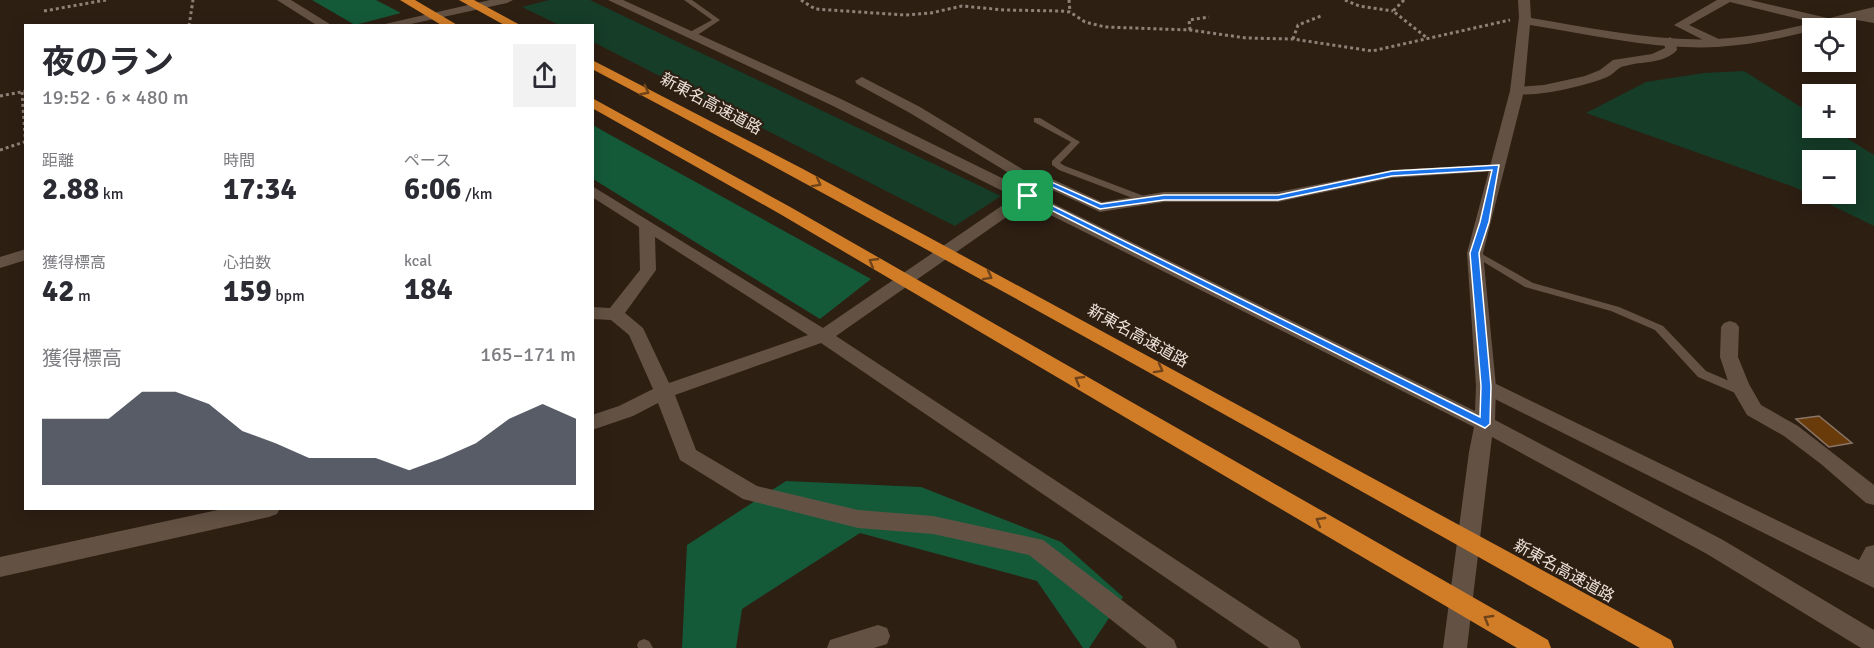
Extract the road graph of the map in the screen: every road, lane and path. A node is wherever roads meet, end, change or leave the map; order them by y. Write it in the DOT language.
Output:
graph roads {
  1 [pos="106,0"];
  2 [pos="193,0"];
  3 [pos="283,0"];
  4 [pos="406,0"];
  5 [pos="465,0"];
  6 [pos="507,0"];
  7 [pos="614,0"];
  8 [pos="687,0"];
  9 [pos="801,0"];
  10 [pos="1069,0"];
  11 [pos="1345,0"];
  12 [pos="1404,0"];
  13 [pos="1524,0"];
  14 [pos="1726,0"];
  15 [pos="1735,0"];
  16 [pos="44,11"];
  17 [pos="1393,11"];
  18 [pos="1874,11"];
  19 [pos="1070,12"];
  20 [pos="1321,16"];
  21 [pos="1855,16"];
  22 [pos="1209,17"];
  23 [pos="1811,18"];
  24 [pos="1846,18"];
  25 [pos="1525,19"];
  26 [pos="1874,19"];
  27 [pos="189,24"];
  28 [pos="324,24"];
  29 [pos="392,24"];
  30 [pos="449,24"];
  31 [pos="512,24"];
  32 [pos="1802,28"];
  33 [pos="1190,30"];
  34 [pos="693,34"];
  35 [pos="1428,38"];
  36 [pos="1293,39"];
  37 [pos="1670,41"];
  38 [pos="1717,43"];
  39 [pos="594,65"];
  40 [pos="862,81"];
  41 [pos="24,91"];
  42 [pos="1517,91"];
  43 [pos="0,96"];
  44 [pos="594,103"];
  45 [pos="1037,120"];
  46 [pos="24,142"];
  47 [pos="0,150"];
  48 [pos="1497,167"];
  49 [pos="1047,182"];
  50 [pos="594,191"];
  51 [pos="1022,200"];
  52 [pos="1146,200"];
  53 [pos="647,224"];
  54 [pos="1475,253"];
  55 [pos="24,255"];
  56 [pos="0,263"];
  57 [pos="594,313"];
  58 [pos="615,314"];
  59 [pos="1730,327"];
  60 [pos="823,336"];
  61 [pos="1486,386"];
  62 [pos="664,392"];
  63 [pos="1744,392"];
  64 [pos="594,422"];
  65 [pos="1485,424"];
  66 [pos="1874,497"];
  67 [pos="259,510"];
  68 [pos="0,567"];
  69 [pos="1871,568"];
  70 [pos="878,636"];
  71 [pos="1874,643"];
  72 [pos="839,648"];
  73 [pos="1165,648"];
  74 [pos="1289,648"];
  75 [pos="1455,648"];
  76 [pos="1539,648"];
  77 [pos="1662,648"];
  1 -- 16 [label="path"];
  2 -- 27 [label="path"];
  3 -- 28 [label="street"];
  4 -- 30 [label="highway"];
  5 -- 31 [label="highway"];
  6 -- 29 [label="street"];
  7 -- 34 [label="street"];
  8 -- 34 [label="lane"];
  9 -- 19 [label="path"];
  10 -- 19 [label="path"];
  11 -- 17 [label="path"];
  12 -- 17 [label="path"];
  13 -- 25 [label="street"];
  14 -- 38 [label="street"];
  15 -- 23 [label="street"];
  17 -- 35 [label="path"];
  18 -- 21 [label="street"];
  19 -- 33 [label="path"];
  20 -- 36 [label="path"];
  21 -- 24 [label="street"];
  21 -- 26 [label="street"];
  22 -- 33 [label="path"];
  25 -- 35 [label="path"];
  25 -- 37 [label="street"];
  25 -- 42 [label="street"];
  32 -- 38 [label="street"];
  33 -- 36 [label="path"];
  34 -- 51 [label="street"];
  35 -- 36 [label="path"];
  37 -- 38 [label="street"];
  37 -- 42 [label="street"];
  39 -- 77 [label="highway, 新東名高速道路, one-way"];
  40 -- 49 [label="street"];
  41 -- 43 [label="path"];
  41 -- 46 [label="path"];
  42 -- 48 [label="street"];
  76 -- 44 [label="highway, one-way"];
  45 -- 52 [label="lane"];
  46 -- 47 [label="path"];
  48 -- 52 [label="street"];
  48 -- 54 [label="street"];
  49 -- 51 [label="street"];
  49 -- 52 [label="street"];
  50 -- 53 [label="street"];
  51 -- 60 [label="street"];
  51 -- 65 [label="street"];
  53 -- 58 [label="street"];
  53 -- 60 [label="street"];
  54 -- 61 [label="street"];
  54 -- 63 [label="lane"];
  55 -- 56 [label="street"];
  57 -- 58 [label="street"];
  58 -- 62 [label="street"];
  59 -- 63 [label="street"];
  60 -- 62 [label="street"];
  60 -- 74 [label="street"];
  61 -- 65 [label="street"];
  61 -- 69 [label="street"];
  62 -- 64 [label="street"];
  62 -- 73 [label="street"];
  63 -- 66 [label="street"];
  65 -- 71 [label="street"];
  65 -- 75 [label="street"];
  67 -- 68 [label="street"];
  70 -- 72 [label="street"];
}
